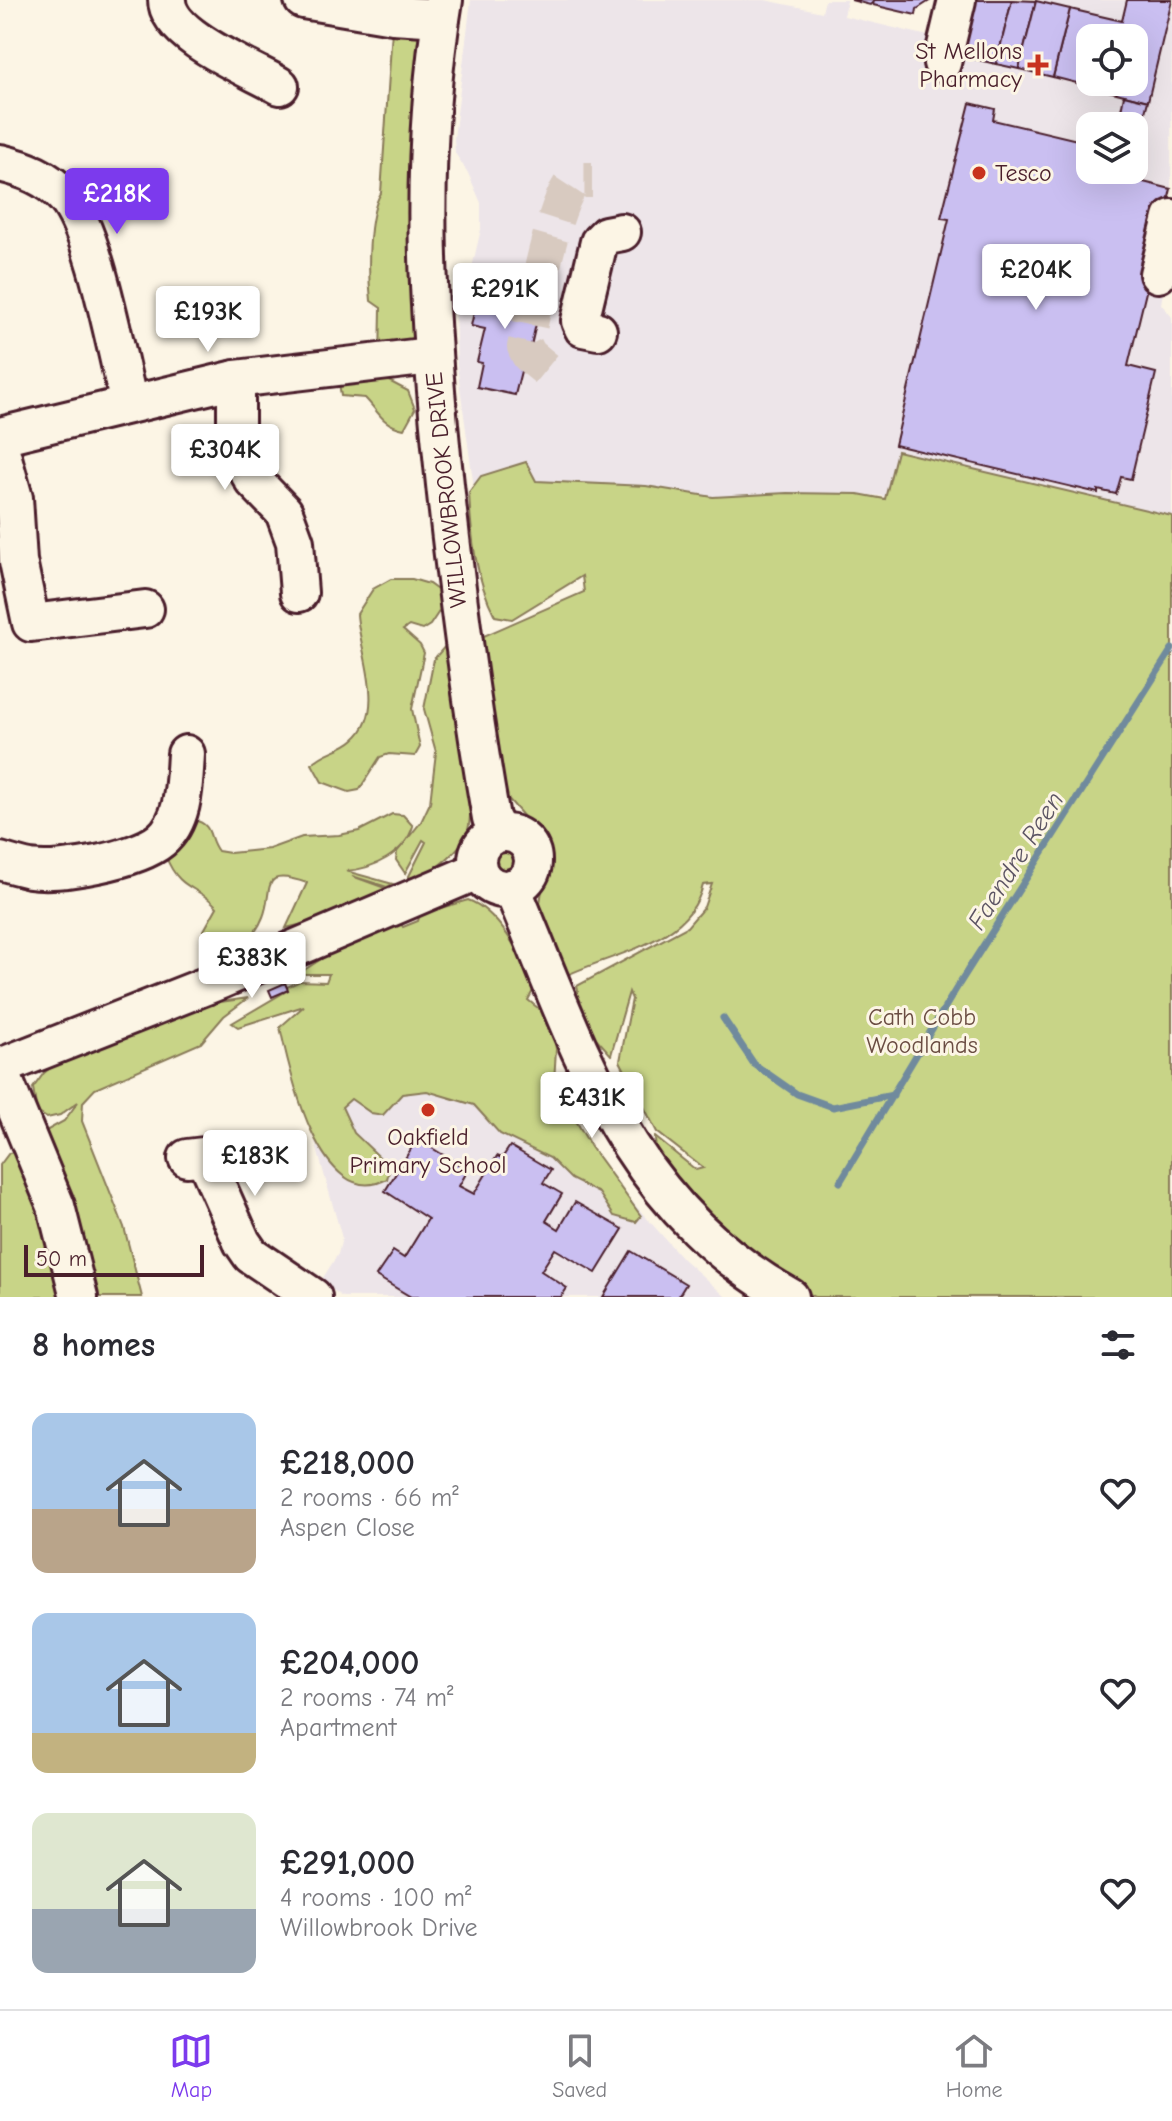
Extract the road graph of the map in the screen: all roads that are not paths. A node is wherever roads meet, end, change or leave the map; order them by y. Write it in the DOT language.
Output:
graph roads {
  1 [pos="167,0"];
  2 [pos="303,0"];
  3 [pos="957,0"];
  4 [pos="442,9"];
  5 [pos="942,63"];
  6 [pos="280,86"];
  7 [pos="0,163"];
  8 [pos="1172,218"];
  9 [pos="622,232"];
  10 [pos="1158,274"];
  11 [pos="598,331"];
  12 [pos="431,356"];
  13 [pos="236,379"];
  14 [pos="129,403"];
  15 [pos="0,436"];
  16 [pos="0,447"];
  17 [pos="299,593"];
  18 [pos="145,609"];
  19 [pos="186,754"];
  20 [pos="499,833"];
  21 [pos="0,861"];
  22 [pos="477,871"];
  23 [pos="512,888"];
  24 [pos="0,1069"];
  25 [pos="187,1158"];
  26 [pos="79,1297"];
  27 [pos="313,1297"];
  28 [pos="790,1297"];
  1 -- 6 [label="street"];
  2 -- 4 [label="street"];
  3 -- 5 [label="street"];
  4 -- 12 [label="street, WILLOWBROOK DRIVE"];
  7 -- 14 [label="street"];
  8 -- 10 [label="street"];
  9 -- 11 [label="street"];
  12 -- 13 [label="street"];
  12 -- 20 [label="street, WILLOWBROOK DRIVE"];
  13 -- 14 [label="street"];
  13 -- 17 [label="street"];
  14 -- 15 [label="street"];
  16 -- 18 [label="street"];
  19 -- 21 [label="street"];
  20 -- 22 [label="street"];
  20 -- 23 [label="street"];
  22 -- 23 [label="street"];
  22 -- 24 [label="street"];
  23 -- 28 [label="street"];
  24 -- 26 [label="street"];
  25 -- 27 [label="street"];
}
